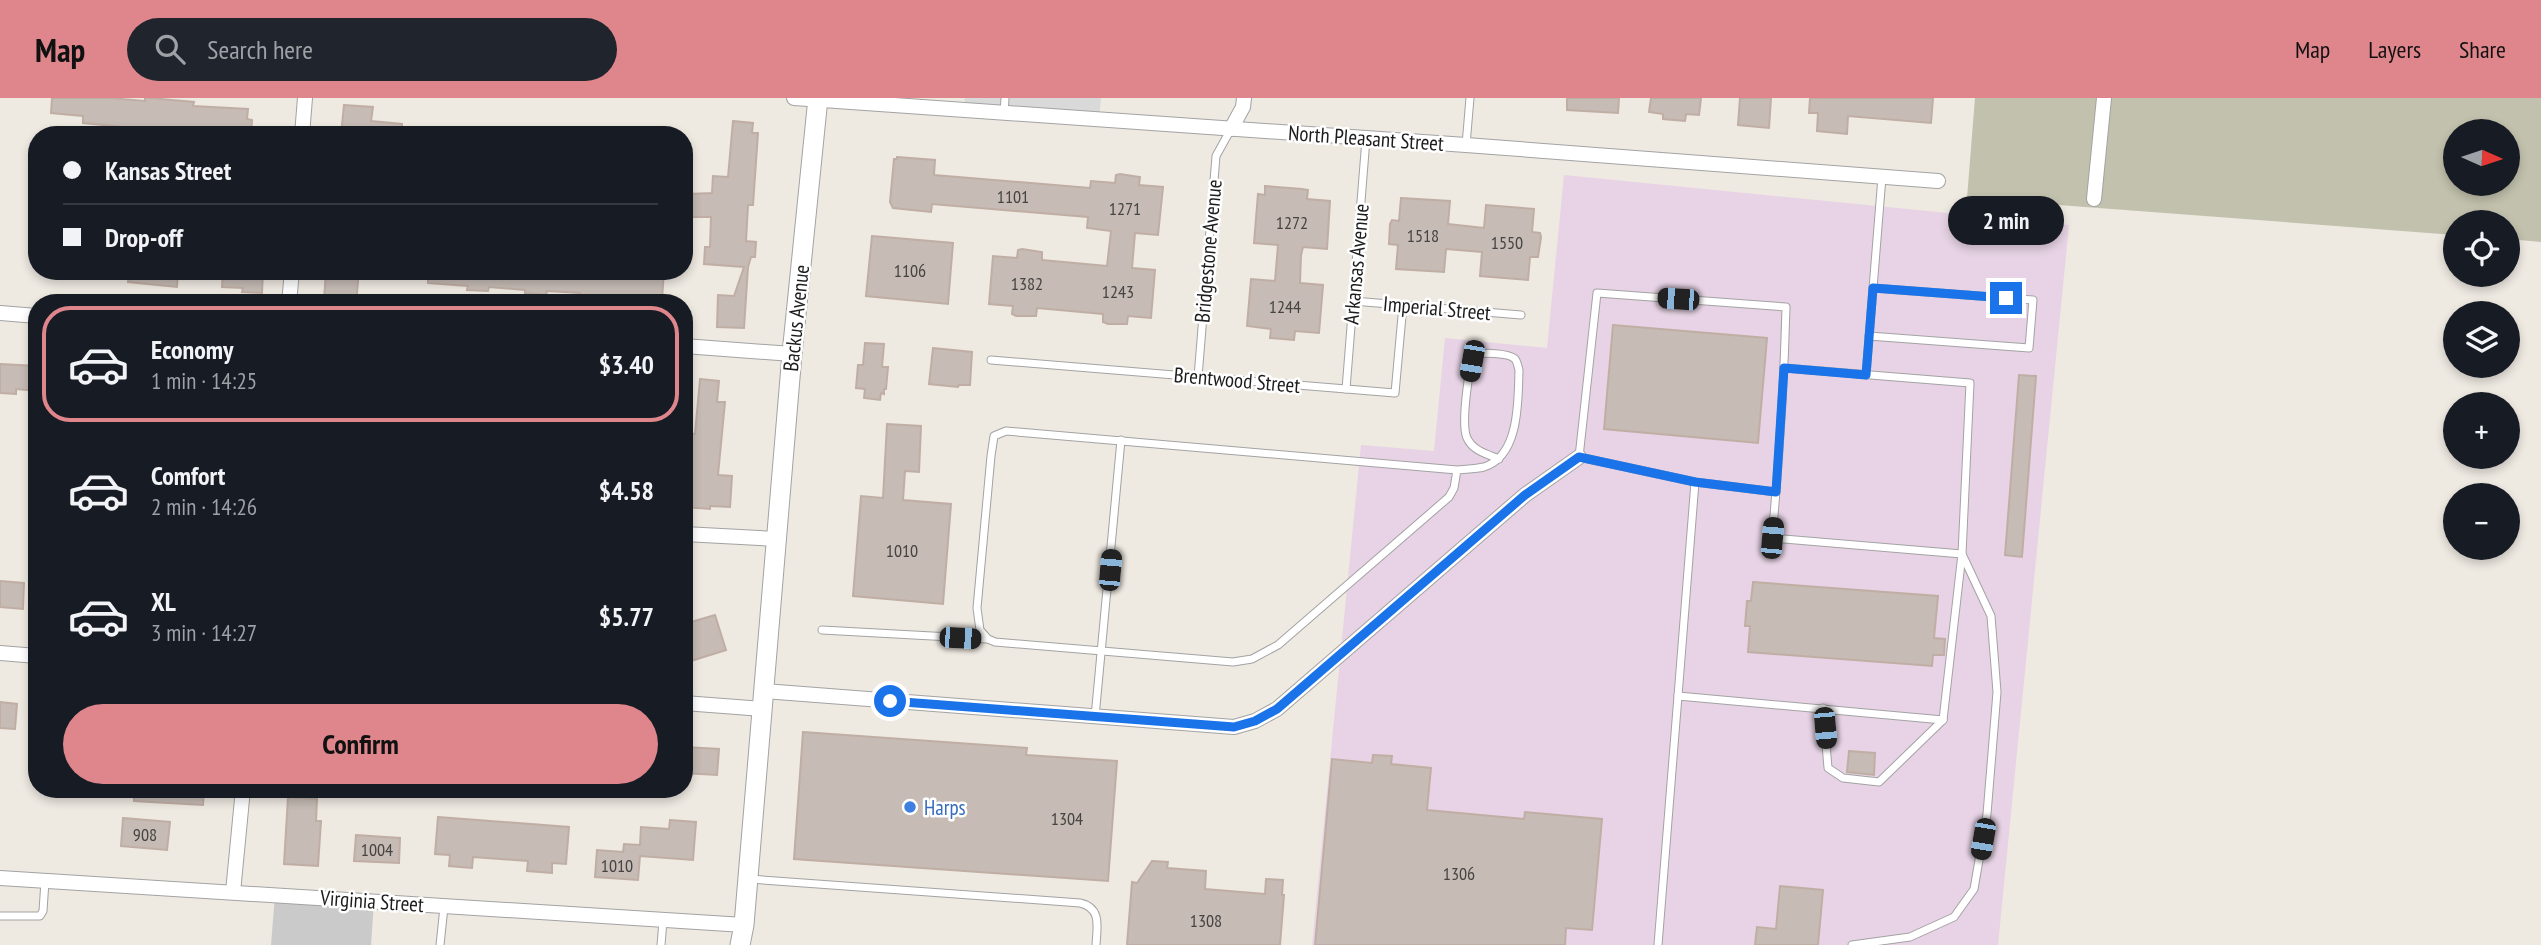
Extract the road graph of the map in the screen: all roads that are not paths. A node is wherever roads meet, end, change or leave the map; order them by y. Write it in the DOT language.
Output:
graph roads {
  1 [pos="304,98"];
  2 [pos="794,98"];
  3 [pos="1244,98"];
  4 [pos="1470,98"];
  5 [pos="2104,98"];
  6 [pos="818,99"];
  7 [pos="1004,106"];
  8 [pos="302,126"];
  9 [pos="1231,129"];
  10 [pos="1366,139"];
  11 [pos="1466,145"];
  12 [pos="1882,177"];
  13 [pos="1938,181"];
  14 [pos="2094,199"];
  15 [pos="1873,288"];
  16 [pos="1353,301"];
  17 [pos="1403,305"];
  18 [pos="0,313"];
  19 [pos="28,315"];
  20 [pos="1521,315"];
  21 [pos="1869,336"];
  22 [pos="693,347"];
  23 [pos="793,354"];
  24 [pos="991,360"];
  25 [pos="1784,368"];
  26 [pos="1866,375"];
  27 [pos="1198,377"];
  28 [pos="1346,389"];
  29 [pos="1121,440"];
  30 [pos="1579,457"];
  31 [pos="1499,459"];
  32 [pos="1457,470"];
  33 [pos="1695,482"];
  34 [pos="1776,492"];
  35 [pos="693,534"];
  36 [pos="776,539"];
  37 [pos="1962,554"];
  38 [pos="822,630"];
  39 [pos="988,639"];
  40 [pos="1101,652"];
  41 [pos="0,653"];
  42 [pos="28,655"];
  43 [pos="1678,696"];
  44 [pos="763,700"];
  45 [pos="693,703"];
  46 [pos="1823,708"];
  47 [pos="1095,717"];
  48 [pos="1943,720"];
  49 [pos="242,798"];
  50 [pos="0,878"];
  51 [pos="748,879"];
  52 [pos="45,881"];
  53 [pos="233,892"];
  54 [pos="444,906"];
  55 [pos="0,916"];
  56 [pos="663,920"];
  57 [pos="744,925"];
  58 [pos="440,945"];
  59 [pos="661,945"];
  60 [pos="740,945"];
  61 [pos="1096,945"];
  62 [pos="1658,945"];
  63 [pos="1852,945"];
  1 -- 8 [label="street"];
  2 -- 6 [label="street, North Pleasant Street"];
  3 -- 9 [label="street"];
  4 -- 11 [label="lane"];
  5 -- 14 [label="street"];
  6 -- 7 [label="street, North Pleasant Street"];
  6 -- 23 [label="street, Backus Avenue"];
  7 -- 9 [label="street, North Pleasant Street"];
  9 -- 10 [label="street, North Pleasant Street"];
  9 -- 27 [label="lane, Bridgestone Avenue"];
  10 -- 11 [label="street, North Pleasant Street"];
  10 -- 16 [label="lane, Arkansas Avenue"];
  11 -- 12 [label="street, North Pleasant Street"];
  12 -- 13 [label="street, North Pleasant Street"];
  12 -- 15 [label="lane"];
  15 -- 21 [label="lane"];
  15 -- 21 [label="lane"];
  16 -- 17 [label="lane, Imperial Street"];
  16 -- 28 [label="lane, Arkansas Avenue"];
  17 -- 20 [label="lane, Imperial Street"];
  17 -- 28 [label="lane, Brentwood Street"];
  18 -- 19 [label="street"];
  21 -- 26 [label="lane"];
  22 -- 23 [label="street"];
  23 -- 36 [label="street, Backus Avenue"];
  24 -- 27 [label="lane, Brentwood Street"];
  25 -- 26 [label="lane"];
  25 -- 30 [label="lane"];
  25 -- 34 [label="lane"];
  26 -- 37 [label="lane"];
  27 -- 28 [label="lane, Brentwood Street"];
  29 -- 32 [label="lane"];
  29 -- 39 [label="lane"];
  29 -- 40 [label="lane"];
  30 -- 33 [label="lane"];
  30 -- 47 [label="street"];
  31 -- 31 [label="lane"];
  31 -- 32 [label="lane"];
  32 -- 40 [label="lane"];
  33 -- 34 [label="lane"];
  33 -- 43 [label="lane"];
  34 -- 37 [label="lane"];
  35 -- 36 [label="street"];
  36 -- 44 [label="street, Backus Avenue"];
  37 -- 48 [label="lane"];
  37 -- 63 [label="lane"];
  38 -- 39 [label="lane"];
  39 -- 40 [label="lane"];
  40 -- 47 [label="lane"];
  41 -- 42 [label="street"];
  43 -- 46 [label="lane"];
  43 -- 62 [label="lane"];
  44 -- 45 [label="street"];
  44 -- 47 [label="street"];
  44 -- 51 [label="street, Backus Avenue"];
  46 -- 48 [label="lane"];
  46 -- 48 [label="lane"];
  49 -- 53 [label="street"];
  50 -- 52 [label="street, Virginia Street"];
  51 -- 57 [label="street, Backus Avenue"];
  51 -- 61 [label="lane"];
  52 -- 53 [label="street, Virginia Street"];
  52 -- 55 [label="lane"];
  53 -- 54 [label="street, Virginia Street"];
  54 -- 56 [label="street, Virginia Street"];
  54 -- 58 [label="lane"];
  56 -- 57 [label="street, Virginia Street"];
  56 -- 59 [label="lane"];
  57 -- 60 [label="street, Backus Avenue"];
}
